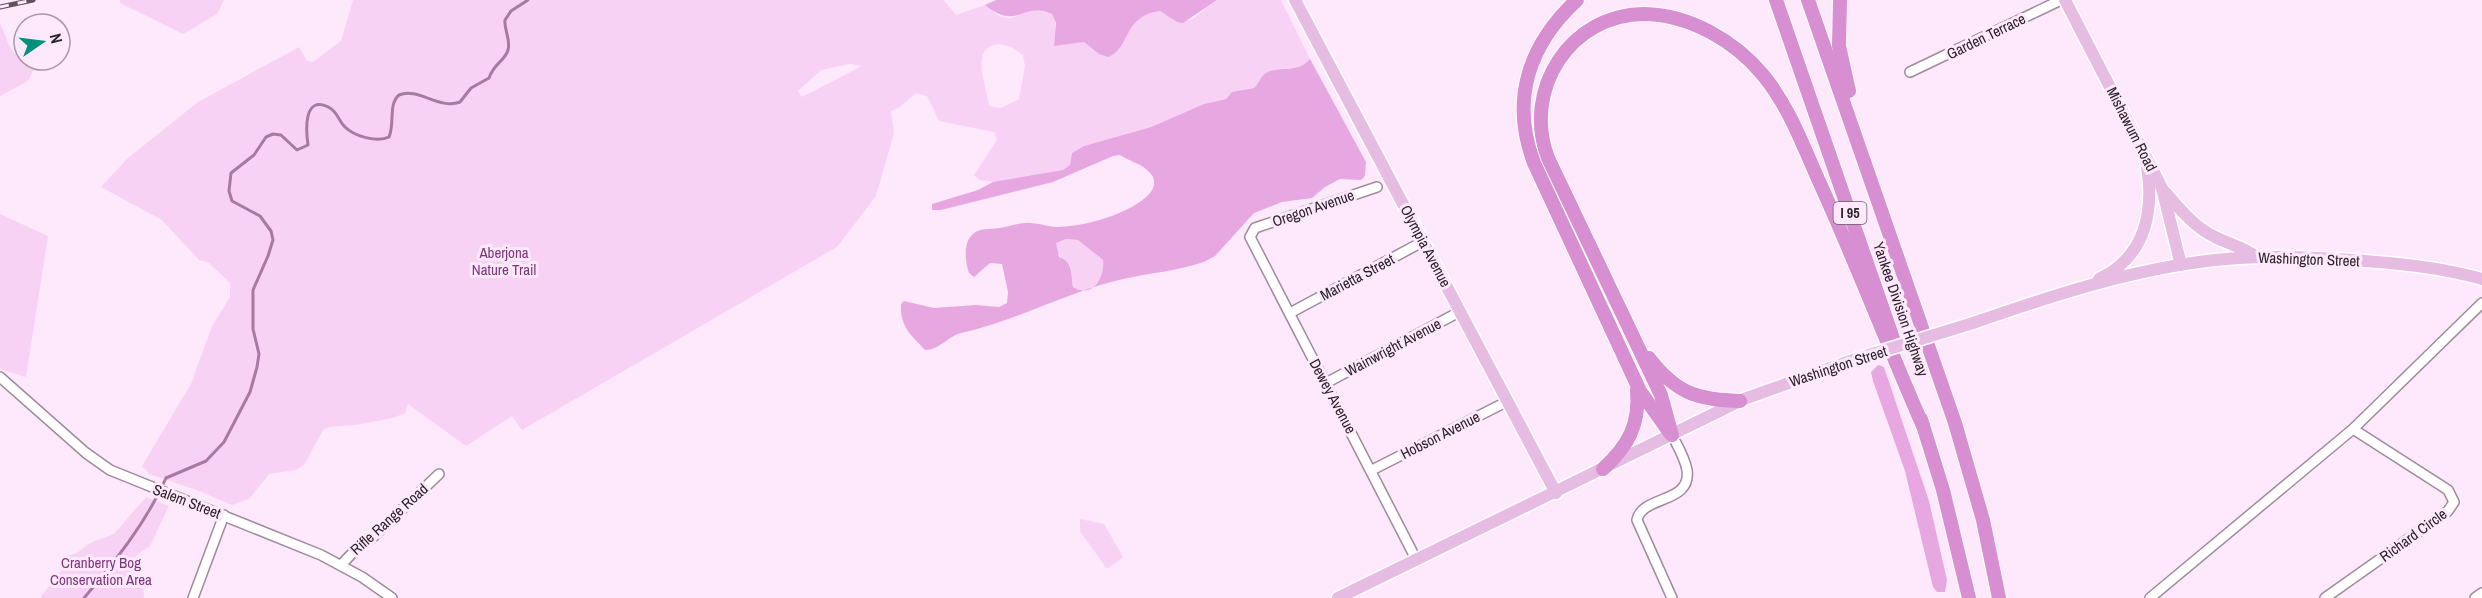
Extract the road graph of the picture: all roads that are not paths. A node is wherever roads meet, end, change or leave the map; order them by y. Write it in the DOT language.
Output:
graph roads {
  1 [pos="1294,0"];
  2 [pos="1576,0"];
  3 [pos="1776,0"];
  4 [pos="1808,0"];
  5 [pos="1840,0"];
  6 [pos="2063,0"];
  7 [pos="1910,72"];
  8 [pos="2141,146"];
  9 [pos="1872,184"];
  10 [pos="1377,187"];
  11 [pos="2162,188"];
  12 [pos="1251,232"];
  13 [pos="1424,241"];
  14 [pos="2257,257"];
  15 [pos="2181,265"];
  16 [pos="2482,279"];
  17 [pos="2078,288"];
  18 [pos="2482,303"];
  19 [pos="1461,311"];
  20 [pos="1290,313"];
  21 [pos="1630,331"];
  22 [pos="1634,376"];
  23 [pos="0,377"];
  24 [pos="1326,383"];
  25 [pos="1508,401"];
  26 [pos="1740,401"];
  27 [pos="1923,426"];
  28 [pos="2353,429"];
  29 [pos="1672,435"];
  30 [pos="1603,469"];
  31 [pos="1372,470"];
  32 [pos="439,474"];
  33 [pos="1556,493"];
  34 [pos="224,515"];
  35 [pos="1983,520"];
  36 [pos="1417,561"];
  37 [pos="341,565"];
  38 [pos="2482,593"];
  39 [pos="193,598"];
  40 [pos="392,598"];
  41 [pos="1338,598"];
  42 [pos="1672,598"];
  43 [pos="1969,598"];
  44 [pos="1999,598"];
  45 [pos="2006,598"];
  46 [pos="2150,598"];
  47 [pos="2325,598"];
  48 [pos="2475,598"];
  1 -- 13 [label="main road, Olympia Avenue"];
  2 -- 22 [label="highway"];
  3 -- 27 [label="highway, Yankee Division Highway / I 95"];
  4 -- 9 [label="highway, Yankee Division Highway / I 95"];
  5 -- 9 [label="highway"];
  6 -- 7 [label="street, Garden Terrace"];
  6 -- 8 [label="main road, Mishawum Road"];
  8 -- 11 [label="main road, Mishawum Road"];
  8 -- 17 [label="main road"];
  9 -- 35 [label="highway, Yankee Division Highway / I 95"];
  10 -- 12 [label="street, Oregon Avenue"];
  11 -- 14 [label="main road"];
  11 -- 15 [label="main road, Mishawum Road"];
  12 -- 20 [label="street, Dewey Avenue"];
  13 -- 19 [label="main road, Olympia Avenue"];
  13 -- 20 [label="street, Marietta Street"];
  14 -- 15 [label="main road, Washington Street"];
  14 -- 16 [label="main road, Washington Street"];
  15 -- 17 [label="main road, Washington Street"];
  17 -- 26 [label="main road, Washington Street, bridge"];
  18 -- 28 [label="street"];
  19 -- 24 [label="street, Wainwright Avenue"];
  19 -- 25 [label="main road, Olympia Avenue"];
  20 -- 24 [label="street, Dewey Avenue"];
  21 -- 26 [label="highway"];
  21 -- 27 [label="highway"];
  21 -- 29 [label="highway"];
  22 -- 29 [label="highway"];
  22 -- 30 [label="highway"];
  23 -- 34 [label="street, Salem Street"];
  24 -- 31 [label="street, Dewey Avenue"];
  25 -- 31 [label="street, Hobson Avenue"];
  25 -- 33 [label="main road, Olympia Avenue"];
  26 -- 29 [label="main road, Washington Street"];
  27 -- 43 [label="highway, Yankee Division Highway / I 95"];
  28 -- 46 [label="street"];
  28 -- 47 [label="street, Richard Circle"];
  29 -- 30 [label="main road, Washington Street"];
  29 -- 42 [label="street"];
  30 -- 33 [label="main road, Washington Street"];
  31 -- 36 [label="street, Dewey Avenue"];
  32 -- 37 [label="street, Rifle Range Road"];
  33 -- 36 [label="main road, Washington Street"];
  34 -- 37 [label="street, Salem Street"];
  34 -- 39 [label="street"];
  35 -- 44 [label="highway, Yankee Division Highway / I 95"];
  35 -- 45 [label="highway"];
  36 -- 41 [label="main road, Washington Street"];
  37 -- 40 [label="street, Salem Street"];
  38 -- 48 [label="street"];
}
